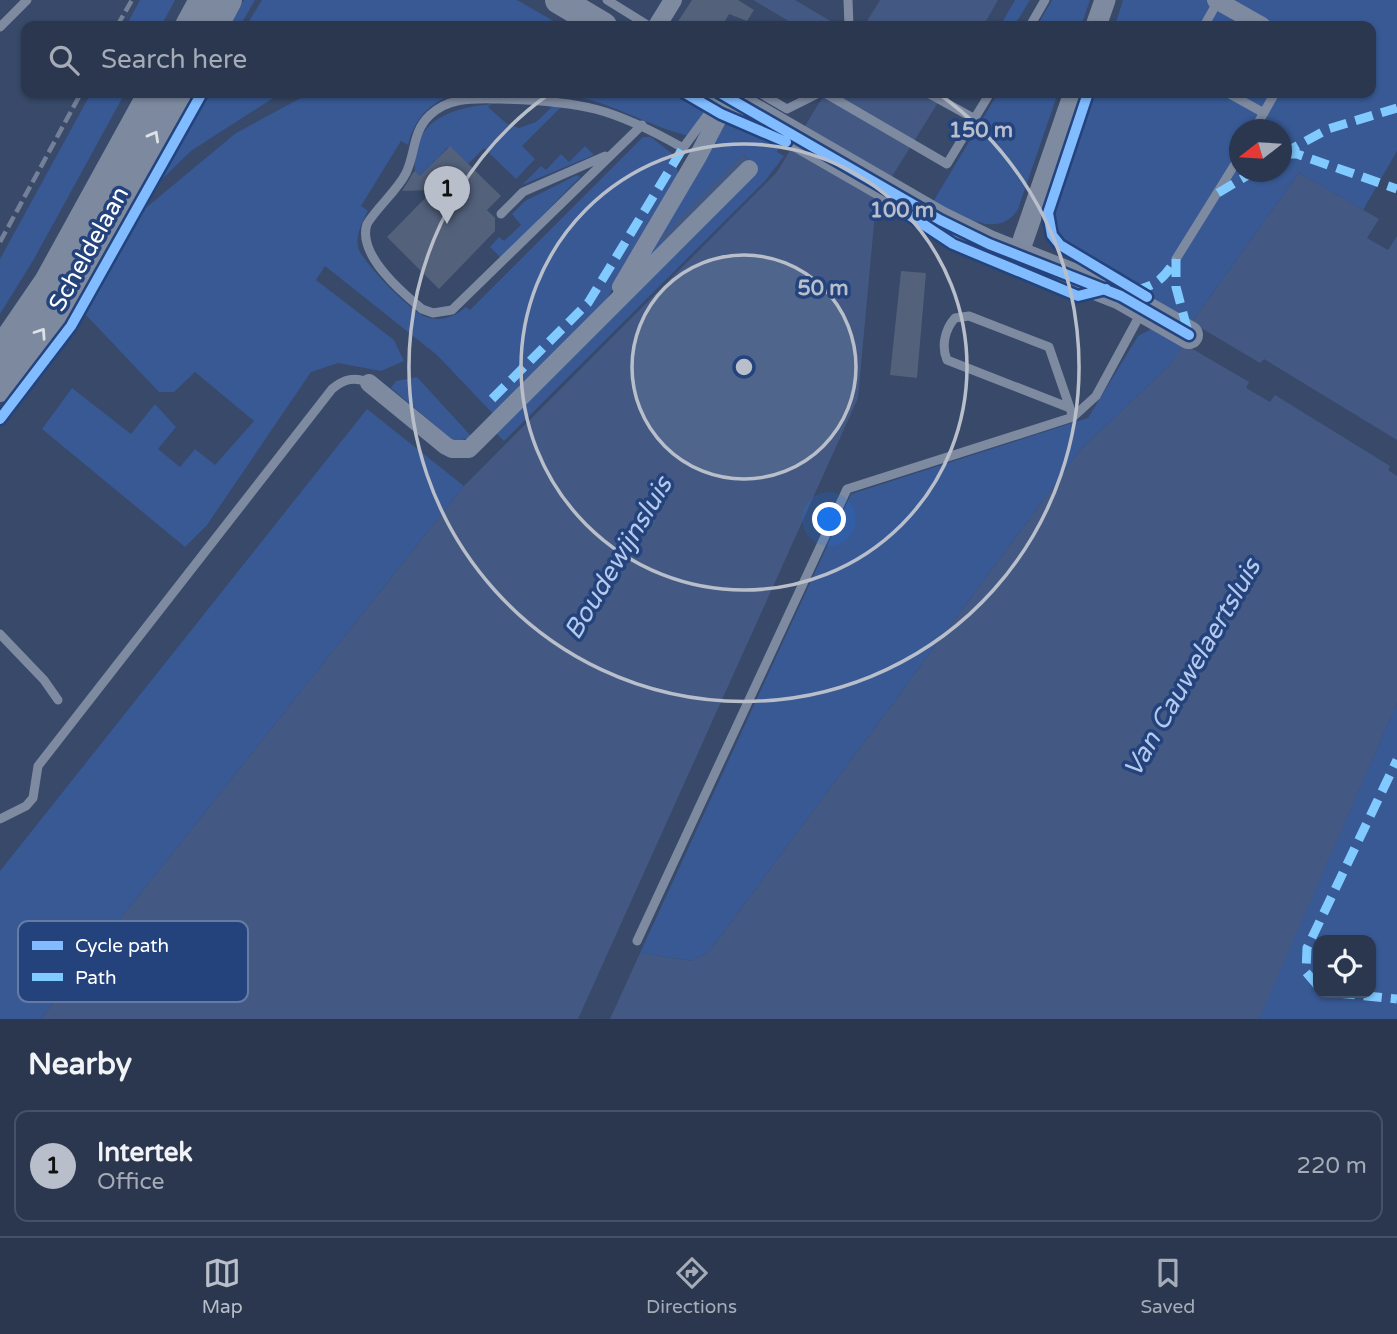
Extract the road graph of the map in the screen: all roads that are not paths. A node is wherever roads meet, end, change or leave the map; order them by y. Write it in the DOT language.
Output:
graph roads {
  1 [pos="27,0"];
  2 [pos="203,0"];
  3 [pos="228,0"];
  4 [pos="559,0"];
  5 [pos="607,0"];
  6 [pos="673,0"];
  7 [pos="848,0"];
  8 [pos="1045,0"];
  9 [pos="1105,0"];
  10 [pos="1217,0"];
  11 [pos="192,21"];
  12 [pos="217,21"];
  13 [pos="595,21"];
  14 [pos="641,21"];
  15 [pos="660,21"];
  16 [pos="849,21"];
  17 [pos="1033,21"];
  18 [pos="1098,21"];
  19 [pos="1206,21"];
  20 [pos="1253,21"];
  21 [pos="0,27"];
  22 [pos="149,98"];
  23 [pos="175,98"];
  24 [pos="722,98"];
  25 [pos="723,98"];
  26 [pos="729,98"];
  27 [pos="768,98"];
  28 [pos="809,98"];
  29 [pos="834,98"];
  30 [pos="936,98"];
  31 [pos="987,98"];
  32 [pos="1072,98"];
  33 [pos="1237,98"];
  34 [pos="1272,98"];
  35 [pos="1264,113"];
  36 [pos="975,119"];
  37 [pos="1260,119"];
  38 [pos="642,125"];
  39 [pos="610,154"];
  40 [pos="749,169"];
  41 [pos="1229,174"];
  42 [pos="501,214"];
  43 [pos="1018,255"];
  44 [pos="1176,259"];
  45 [pos="1144,309"];
  46 [pos="606,311"];
  47 [pos="1189,335"];
  48 [pos="0,352"];
  49 [pos="369,383"];
  50 [pos="0,388"];
  51 [pos="1072,412"];
  52 [pos="0,634"];
  53 [pos="58,700"];
  54 [pos="0,819"];
  55 [pos="637,941"];
  1 -- 21 [label="lane"];
  2 -- 11 [label="main road"];
  3 -- 12 [label="main road"];
  4 -- 13 [label="main road"];
  5 -- 14 [label="lane"];
  6 -- 15 [label="street"];
  7 -- 16 [label="lane"];
  8 -- 17 [label="lane"];
  9 -- 18 [label="street"];
  10 -- 19 [label="lane"];
  10 -- 20 [label="street"];
  22 -- 48 [label="main road, Scheldelaan"];
  50 -- 23 [label="main road, Scheldelaan, one-way"];
  24 -- 38 [label="lane"];
  25 -- 46 [label="street"];
  26 -- 43 [label="main road"];
  27 -- 28 [label="lane"];
  29 -- 36 [label="lane"];
  30 -- 36 [label="lane"];
  31 -- 36 [label="lane"];
  32 -- 43 [label="street"];
  33 -- 35 [label="lane"];
  34 -- 35 [label="lane"];
  35 -- 37 [label="lane"];
  38 -- 39 [label="lane"];
  38 -- 39 [label="lane"];
  39 -- 42 [label="lane"];
  40 -- 46 [label="street"];
  41 -- 44 [label="lane"];
  43 -- 45 [label="main road"];
  45 -- 47 [label="main road"];
  45 -- 51 [label="lane"];
  46 -- 49 [label="street"];
  49 -- 54 [label="lane"];
  51 -- 51 [label="lane"];
  51 -- 55 [label="lane"];
  52 -- 53 [label="lane"];
}
